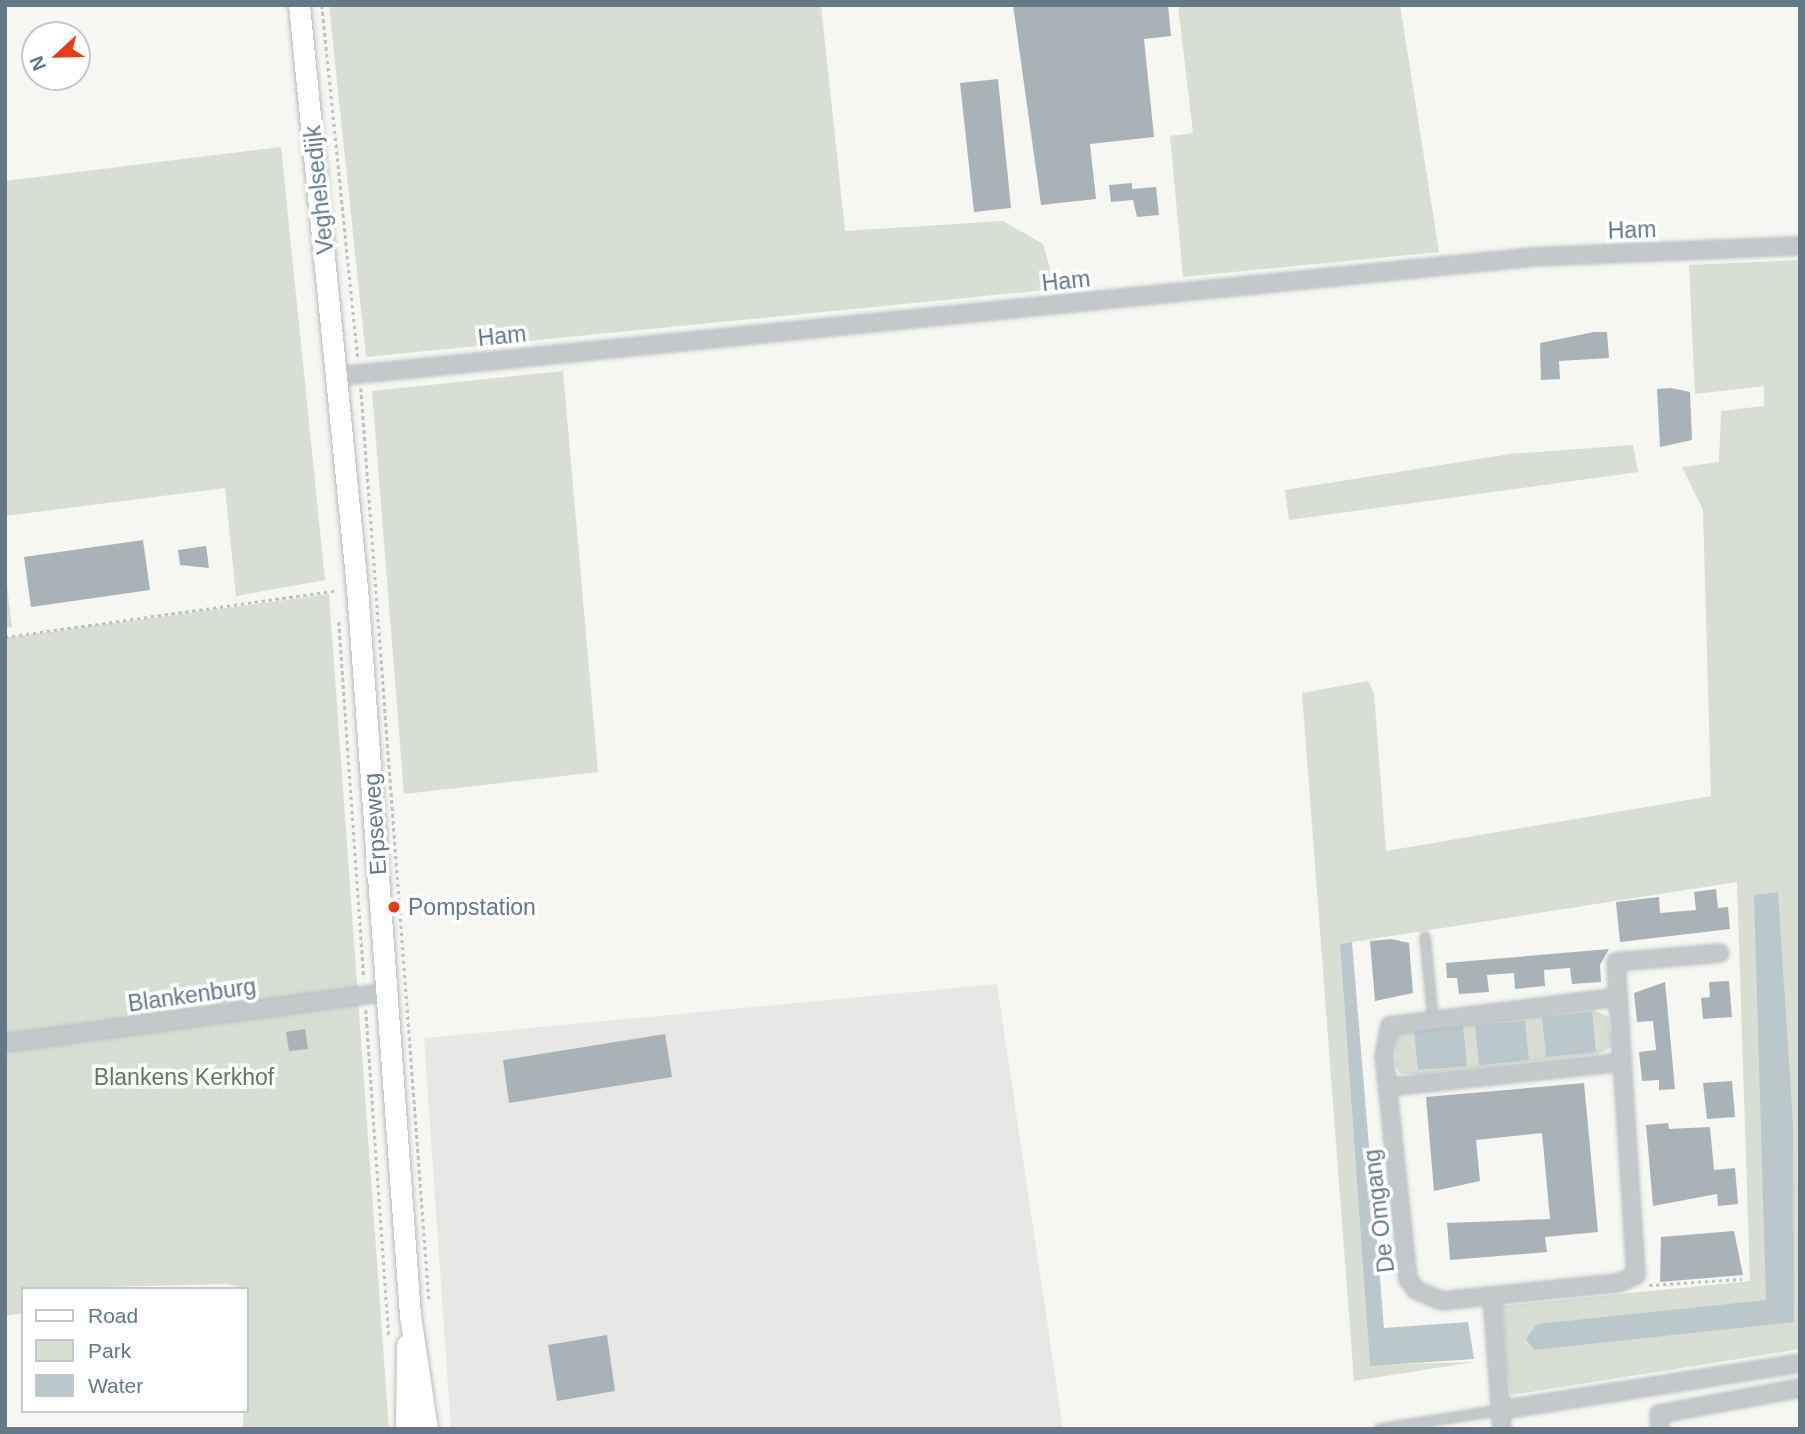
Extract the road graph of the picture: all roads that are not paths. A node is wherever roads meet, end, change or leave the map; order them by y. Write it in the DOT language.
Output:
graph roads {
  1 [pos="299,5"];
  2 [pos="1799,245"];
  3 [pos="349,375"];
  4 [pos="1424,937"];
  5 [pos="1720,953"];
  6 [pos="375,994"];
  7 [pos="1618,997"];
  8 [pos="1433,1017"];
  9 [pos="5,1044"];
  10 [pos="1622,1062"];
  11 [pos="1388,1087"];
  12 [pos="1493,1296"];
  13 [pos="420,1314"];
  14 [pos="1800,1363"];
  15 [pos="1800,1388"];
  16 [pos="1501,1410"];
  17 [pos="1659,1421"];
  18 [pos="406,1429"];
  19 [pos="427,1429"];
  20 [pos="1380,1429"];
  21 [pos="1502,1429"];
  1 -- 3 [label="main road, Veghelsedijk"];
  2 -- 3 [label="street, Ham"];
  3 -- 6 [label="main road, Erpseweg"];
  4 -- 8 [label="lane"];
  5 -- 7 [label="street"];
  6 -- 9 [label="street, Blankenburg"];
  6 -- 13 [label="main road, Erpseweg"];
  7 -- 8 [label="street, De Omgang"];
  7 -- 10 [label="street"];
  8 -- 11 [label="street, De Omgang"];
  10 -- 11 [label="street"];
  10 -- 12 [label="street, De Omgang"];
  11 -- 12 [label="street, De Omgang"];
  12 -- 16 [label="street"];
  13 -- 18 [label="main road, Erpseweg"];
  13 -- 19 [label="main road, Erpseweg"];
  14 -- 16 [label="street"];
  15 -- 17 [label="street"];
  16 -- 20 [label="lane"];
  16 -- 21 [label="street"];
}
